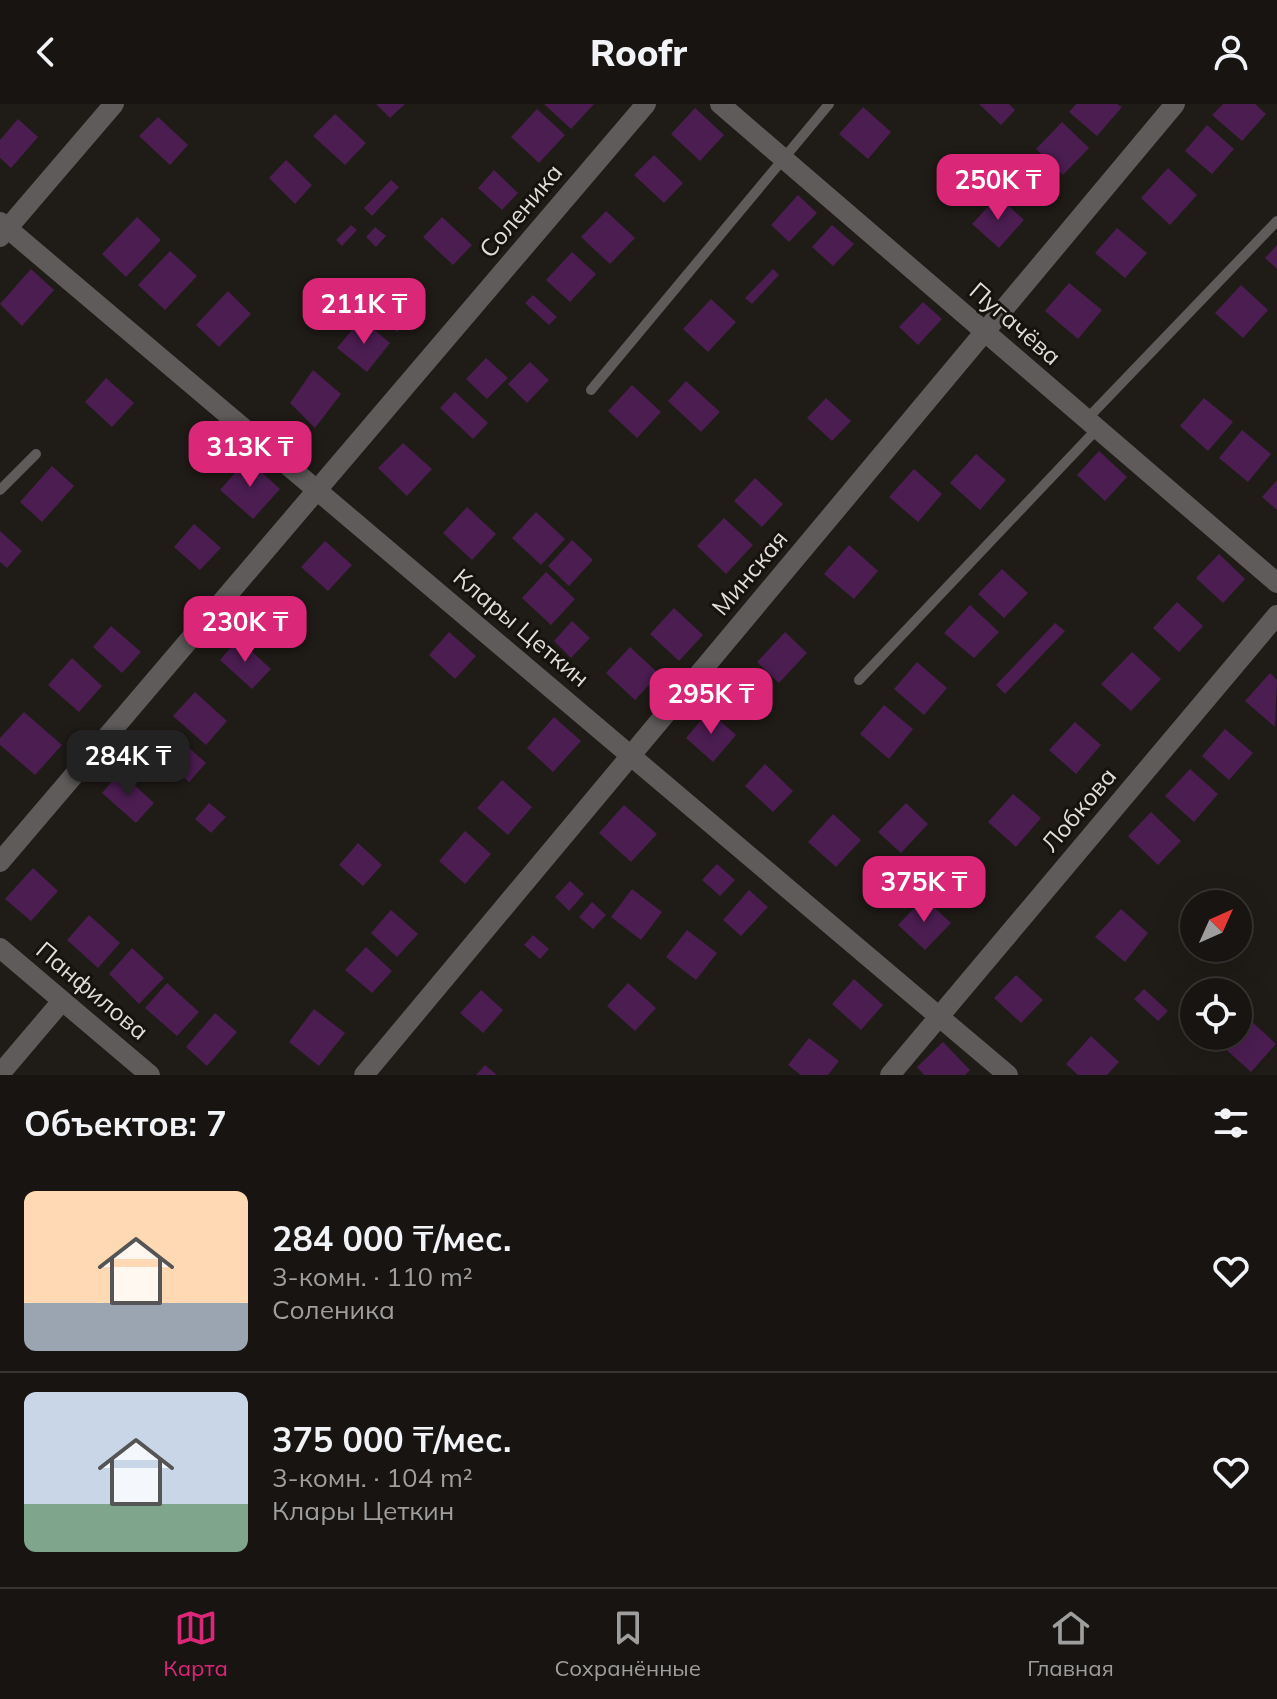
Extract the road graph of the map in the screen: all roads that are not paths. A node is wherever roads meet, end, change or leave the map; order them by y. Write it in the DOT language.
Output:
graph roads {
  1 [pos="114,104"];
  2 [pos="646,104"];
  3 [pos="720,104"];
  4 [pos="829,104"];
  5 [pos="1175,104"];
  6 [pos="783,158"];
  7 [pos="1277,221"];
  8 [pos="3,229"];
  9 [pos="985,332"];
  10 [pos="591,390"];
  11 [pos="1092,424"];
  12 [pos="36,454"];
  13 [pos="0,490"];
  14 [pos="317,490"];
  15 [pos="1277,583"];
  16 [pos="1277,615"];
  17 [pos="859,680"];
  18 [pos="631,756"];
  19 [pos="0,862"];
  20 [pos="0,948"];
  21 [pos="62,1001"];
  22 [pos="939,1017"];
  23 [pos="0,1074"];
  24 [pos="150,1075"];
  25 [pos="364,1075"];
  26 [pos="890,1075"];
  27 [pos="1008,1075"];
  1 -- 8 [label="street"];
  2 -- 14 [label="street, Соленика"];
  3 -- 6 [label="street, Пугачёва"];
  4 -- 6 [label="lane"];
  5 -- 9 [label="street, Минская"];
  6 -- 9 [label="street, Пугачёва"];
  6 -- 10 [label="lane"];
  7 -- 11 [label="lane"];
  8 -- 14 [label="street, Клары Цеткин"];
  9 -- 11 [label="street, Пугачёва"];
  9 -- 18 [label="street, Минская"];
  11 -- 15 [label="street, Пугачёва"];
  11 -- 17 [label="lane"];
  12 -- 13 [label="lane"];
  14 -- 18 [label="street, Клары Цеткин"];
  14 -- 19 [label="street, Соленика"];
  16 -- 22 [label="street, Лобкова"];
  18 -- 22 [label="street, Клары Цеткин"];
  18 -- 25 [label="street, Минская"];
  20 -- 21 [label="street, Панфилова"];
  21 -- 23 [label="street"];
  21 -- 24 [label="street, Панфилова"];
  22 -- 26 [label="street, Лобкова"];
  22 -- 27 [label="street, Клары Цеткин"];
}
